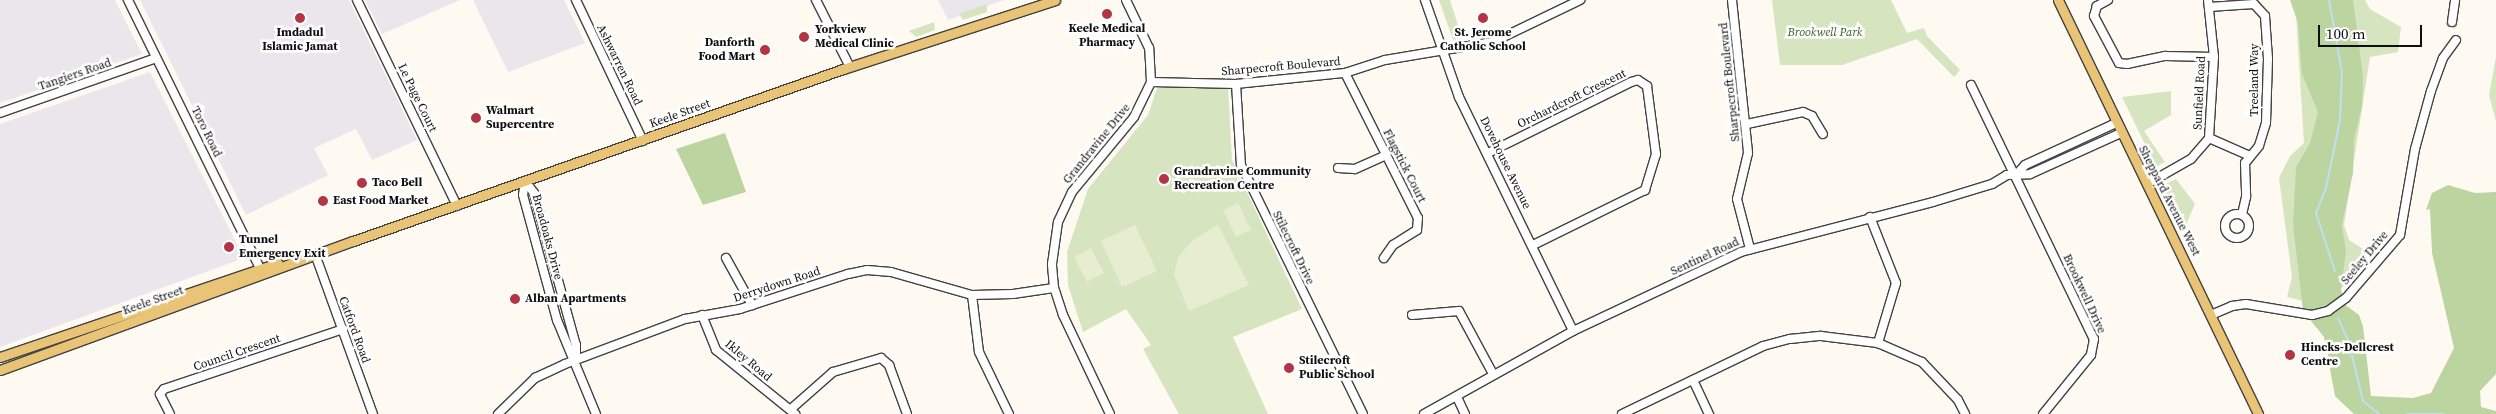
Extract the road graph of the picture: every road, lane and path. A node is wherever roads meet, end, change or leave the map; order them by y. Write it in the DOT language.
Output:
graph roads {
  1 [pos="128,0"];
  2 [pos="357,0"];
  3 [pos="576,0"];
  4 [pos="816,0"];
  5 [pos="1055,0"];
  6 [pos="1126,0"];
  7 [pos="1425,0"];
  8 [pos="1580,0"];
  9 [pos="1732,0"];
  10 [pos="2058,0"];
  11 [pos="2108,0"];
  12 [pos="2455,0"];
  13 [pos="2209,4"];
  14 [pos="2452,22"];
  15 [pos="2456,40"];
  16 [pos="1442,51"];
  17 [pos="156,58"];
  18 [pos="2214,58"];
  19 [pos="850,67"];
  20 [pos="1345,73"];
  21 [pos="1151,82"];
  22 [pos="1236,84"];
  23 [pos="1971,85"];
  24 [pos="0,113"];
  25 [pos="2116,123"];
  26 [pos="1747,124"];
  27 [pos="2120,133"];
  28 [pos="1823,134"];
  29 [pos="2209,138"];
  30 [pos="643,141"];
  31 [pos="1488,153"];
  32 [pos="1386,155"];
  33 [pos="2250,156"];
  34 [pos="1338,168"];
  35 [pos="2016,175"];
  36 [pos="525,181"];
  37 [pos="2147,184"];
  38 [pos="457,206"];
  39 [pos="2242,215"];
  40 [pos="1870,217"];
  41 [pos="548,240"];
  42 [pos="536,244"];
  43 [pos="1533,245"];
  44 [pos="1750,249"];
  45 [pos="314,254"];
  46 [pos="726,258"];
  47 [pos="1384,258"];
  48 [pos="555,269"];
  49 [pos="261,271"];
  50 [pos="544,272"];
  51 [pos="1054,288"];
  52 [pos="972,295"];
  53 [pos="752,305"];
  54 [pos="702,315"];
  55 [pos="1412,315"];
  56 [pos="2211,315"];
  57 [pos="568,318"];
  58 [pos="557,320"];
  59 [pos="343,329"];
  60 [pos="1573,332"];
  61 [pos="1878,343"];
  62 [pos="0,357"];
  63 [pos="576,360"];
  64 [pos="0,370"];
  65 [pos="1493,374"];
  66 [pos="1693,380"];
  67 [pos="1456,397"];
  68 [pos="793,412"];
  69 [pos="170,414"];
  70 [pos="373,414"];
  71 [pos="498,414"];
  72 [pos="596,414"];
  73 [pos="908,414"];
  74 [pos="1008,414"];
  75 [pos="1110,414"];
  76 [pos="1363,414"];
  77 [pos="1424,414"];
  78 [pos="1465,414"];
  79 [pos="1622,414"];
  80 [pos="1709,414"];
  81 [pos="1965,414"];
  82 [pos="2043,414"];
  83 [pos="2258,414"];
  1 -- 17 [label="street, Toro Road"];
  2 -- 38 [label="street, Le Page Court"];
  3 -- 30 [label="street, Ashwarren Road"];
  4 -- 19 [label="street"];
  5 -- 19 [label="main road, Keele Street"];
  6 -- 21 [label="street, Grandravine Drive"];
  7 -- 16 [label="street, Dovehouse Avenue"];
  8 -- 16 [label="street, Sharpecroft Boulevard"];
  9 -- 26 [label="street, Sharpecroft Boulevard"];
  10 -- 25 [label="main road, Sheppard Avenue West"];
  11 -- 18 [label="street"];
  12 -- 14 [label="street"];
  13 -- 18 [label="street, Sunfield Road"];
  13 -- 33 [label="street, Treeland Way"];
  15 -- 56 [label="street, Seeley Drive"];
  16 -- 20 [label="street, Sharpecroft Boulevard"];
  16 -- 31 [label="street, Dovehouse Avenue"];
  17 -- 24 [label="street, Tangiers Road"];
  17 -- 49 [label="street, Toro Road"];
  18 -- 29 [label="street, Sunfield Road"];
  19 -- 30 [label="main road, Keele Street"];
  20 -- 22 [label="street, Sharpecroft Boulevard"];
  20 -- 32 [label="street, Flagstick Court"];
  21 -- 22 [label="street, Sharpecroft Boulevard"];
  21 -- 51 [label="street, Grandravine Drive"];
  22 -- 76 [label="street, Stilecroft Drive"];
  23 -- 35 [label="street, Brookwell Drive"];
  25 -- 27 [label="main road, Sheppard Avenue West"];
  25 -- 35 [label="street, Sentinel Road"];
  26 -- 28 [label="street"];
  26 -- 44 [label="street, Sharpecroft Boulevard"];
  27 -- 35 [label="street, Sentinel Road"];
  27 -- 37 [label="main road, Sheppard Avenue West"];
  29 -- 33 [label="street"];
  29 -- 37 [label="street, Sunfield Road"];
  30 -- 36 [label="main road, Keele Street"];
  31 -- 43 [label="street, Dovehouse Avenue"];
  31 -- 43 [label="street, Orchardcroft Crescent"];
  32 -- 34 [label="street"];
  32 -- 47 [label="street, Flagstick Court"];
  33 -- 39 [label="street"];
  35 -- 40 [label="street, Sentinel Road"];
  35 -- 82 [label="street, Brookwell Drive"];
  36 -- 38 [label="main road, Keele Street"];
  36 -- 41 [label="street, Broadoaks Drive"];
  36 -- 42 [label="street, Broadoaks Drive"];
  37 -- 56 [label="main road, Sheppard Avenue West"];
  38 -- 45 [label="main road, Keele Street"];
  40 -- 44 [label="street, Sentinel Road"];
  40 -- 61 [label="street"];
  41 -- 42 [label="street"];
  41 -- 48 [label="street, Broadoaks Drive"];
  42 -- 50 [label="street, Broadoaks Drive"];
  43 -- 60 [label="street, Dovehouse Avenue"];
  44 -- 60 [label="street, Sentinel Road"];
  45 -- 49 [label="main road, Keele Street"];
  45 -- 59 [label="street, Catford Road"];
  46 -- 53 [label="street"];
  48 -- 50 [label="street"];
  48 -- 57 [label="street, Broadoaks Drive"];
  49 -- 62 [label="main road, Keele Street"];
  49 -- 64 [label="main road, Keele Street"];
  50 -- 58 [label="street, Broadoaks Drive"];
  51 -- 52 [label="street, Derrydown Road"];
  51 -- 75 [label="street, Grandravine Drive"];
  52 -- 53 [label="street, Derrydown Road"];
  52 -- 74 [label="street"];
  53 -- 54 [label="street, Derrydown Road"];
  54 -- 63 [label="street, Derrydown Road"];
  54 -- 68 [label="street, Ikley Road"];
  55 -- 65 [label="street"];
  56 -- 83 [label="main road, Sheppard Avenue West"];
  57 -- 58 [label="street"];
  57 -- 63 [label="street, Broadoaks Drive"];
  58 -- 63 [label="street, Broadoaks Drive"];
  59 -- 69 [label="street, Council Crescent"];
  59 -- 70 [label="street, Catford Road"];
  60 -- 65 [label="street, Sentinel Road"];
  61 -- 66 [label="street"];
  61 -- 81 [label="street"];
  63 -- 71 [label="street, Derrydown Road"];
  63 -- 72 [label="street, Broadoaks Drive"];
  65 -- 67 [label="street, Sentinel Road"];
  66 -- 79 [label="street"];
  66 -- 80 [label="street"];
  67 -- 77 [label="street, Sentinel Road"];
  67 -- 78 [label="street"];
  68 -- 73 [label="street"];
}
